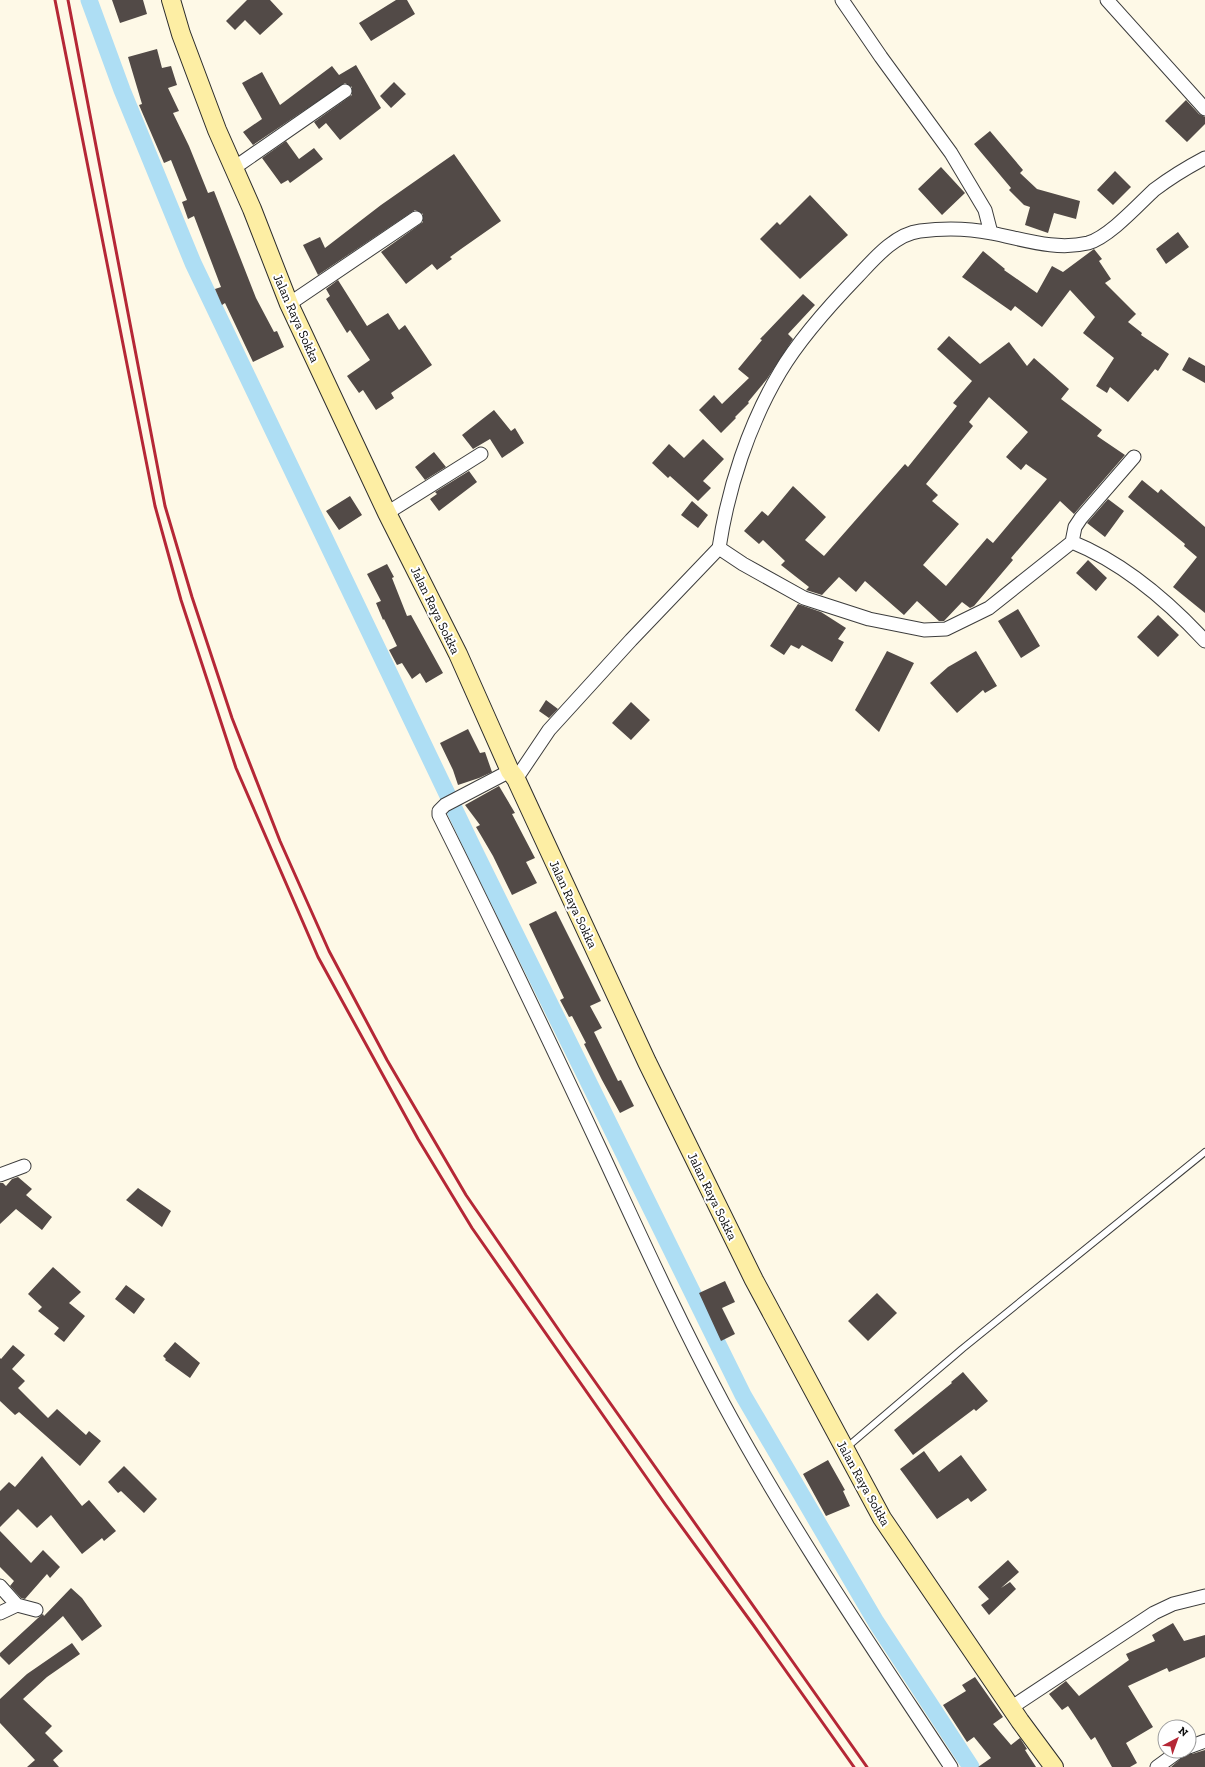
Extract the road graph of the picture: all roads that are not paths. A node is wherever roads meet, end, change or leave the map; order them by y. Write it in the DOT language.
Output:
graph roads {
  1 [pos="171,0"];
  2 [pos="842,0"];
  3 [pos="1107,0"];
  4 [pos="345,91"];
  5 [pos="1205,109"];
  6 [pos="1205,158"];
  7 [pos="234,168"];
  8 [pos="416,218"];
  9 [pos="991,233"];
  10 [pos="289,304"];
  11 [pos="481,454"];
  12 [pos="1134,457"];
  13 [pos="387,513"];
  14 [pos="1072,542"];
  15 [pos="719,548"];
  16 [pos="1205,641"];
  17 [pos="513,775"];
  18 [pos="1205,1152"];
  19 [pos="24,1166"];
  20 [pos="0,1175"];
  21 [pos="845,1449"];
  22 [pos="0,1586"];
  23 [pos="1205,1596"];
  24 [pos="17,1605"];
  25 [pos="36,1610"];
  26 [pos="0,1613"];
  27 [pos="1012,1708"];
  28 [pos="1168,1759"];
  29 [pos="951,1767"];
  30 [pos="1054,1767"];
  31 [pos="1157,1767"];
  1 -- 7 [label="main road, Jalan Raya Sokka"];
  2 -- 9 [label="street"];
  3 -- 5 [label="street"];
  4 -- 7 [label="street"];
  6 -- 9 [label="street"];
  7 -- 10 [label="main road, Jalan Raya Sokka"];
  8 -- 10 [label="street"];
  9 -- 15 [label="street"];
  10 -- 13 [label="main road, Jalan Raya Sokka"];
  11 -- 13 [label="street"];
  12 -- 14 [label="street"];
  13 -- 17 [label="main road, Jalan Raya Sokka"];
  14 -- 15 [label="street"];
  14 -- 16 [label="street"];
  15 -- 17 [label="street"];
  17 -- 21 [label="main road, Jalan Raya Sokka"];
  17 -- 29 [label="street"];
  18 -- 21 [label="lane"];
  19 -- 20 [label="street"];
  21 -- 27 [label="main road, Jalan Raya Sokka"];
  22 -- 24 [label="street"];
  23 -- 27 [label="street"];
  24 -- 25 [label="street"];
  24 -- 26 [label="street"];
  27 -- 30 [label="main road, Jalan Raya Sokka"];
  28 -- 31 [label="street"];
}
